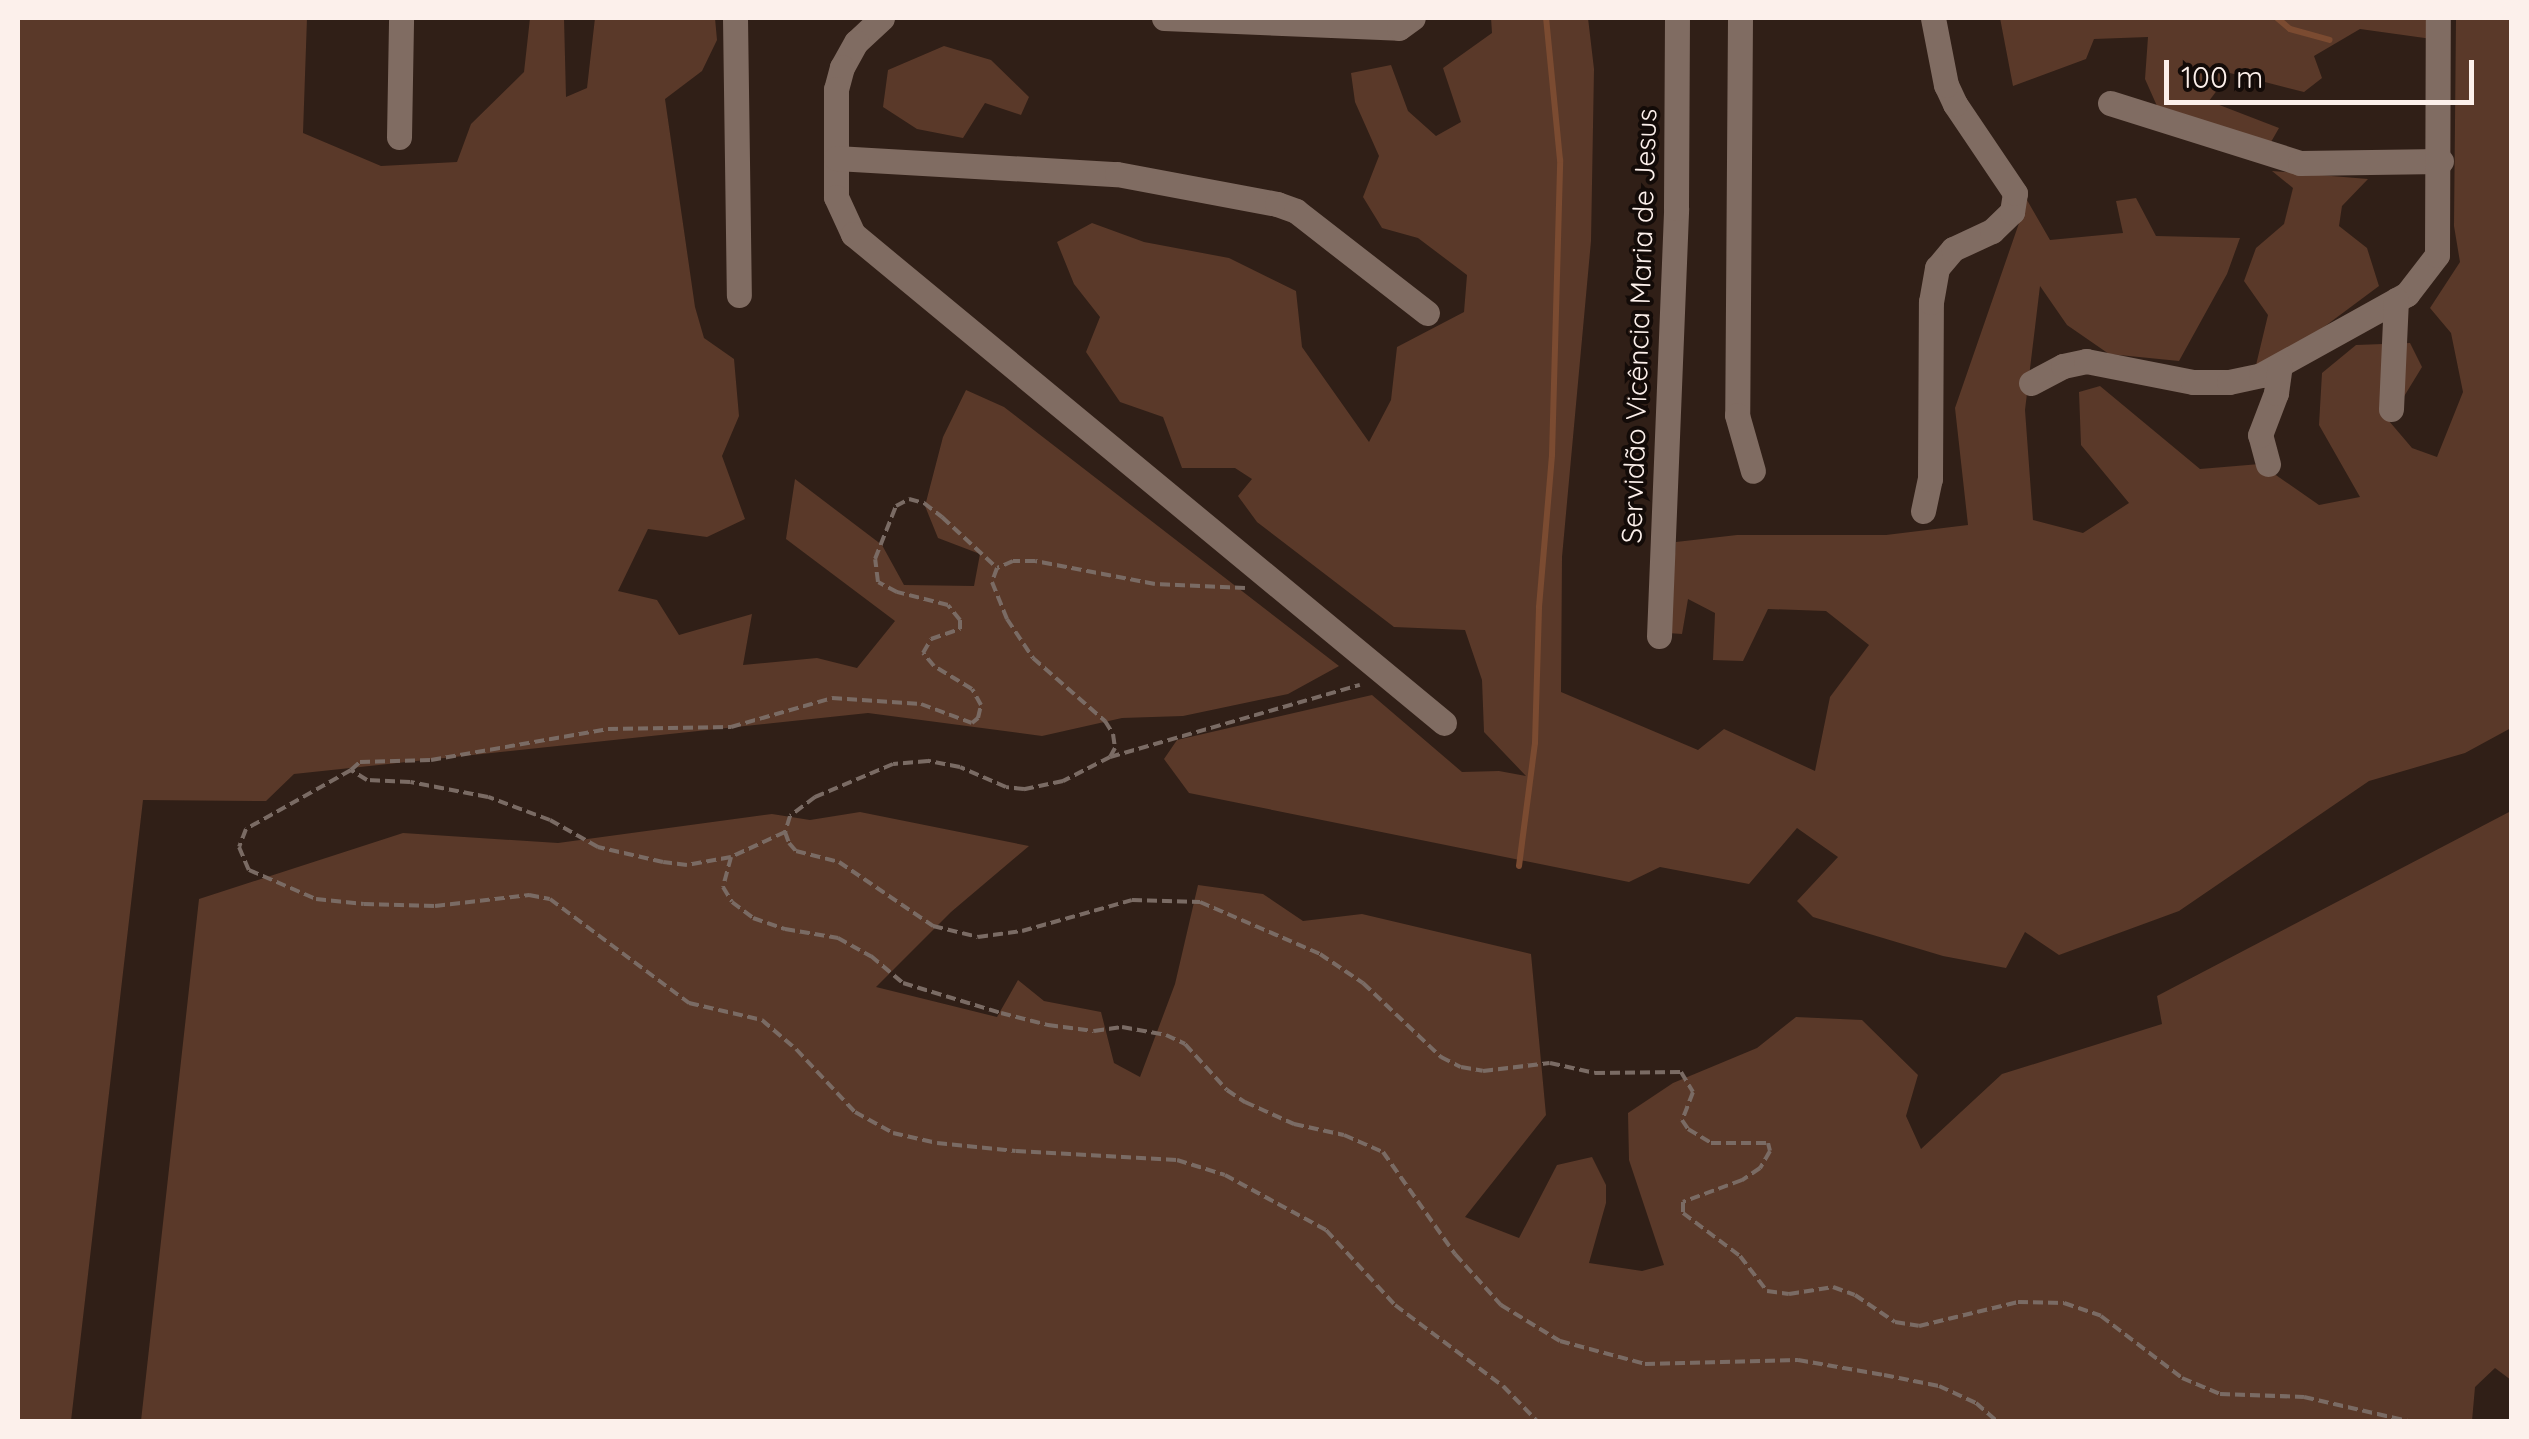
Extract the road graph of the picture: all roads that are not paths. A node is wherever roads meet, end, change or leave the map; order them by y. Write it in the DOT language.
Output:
graph roads {
  1 [pos="401,18"];
  2 [pos="736,18"];
  3 [pos="882,18"];
  4 [pos="1164,18"];
  5 [pos="1413,18"];
  6 [pos="1677,18"];
  7 [pos="1740,18"];
  8 [pos="1934,18"];
  9 [pos="2438,18"];
  10 [pos="1346,22"];
  11 [pos="2110,104"];
  12 [pos="399,137"];
  13 [pos="836,158"];
  14 [pos="2441,160"];
  15 [pos="739,295"];
  16 [pos="2396,300"];
  17 [pos="1427,313"];
  18 [pos="2280,365"];
  19 [pos="2032,383"];
  20 [pos="2391,409"];
  21 [pos="2268,464"];
  22 [pos="1753,472"];
  23 [pos="1923,511"];
  24 [pos="1659,636"];
  25 [pos="1444,723"];
  1 -- 12 [label="street"];
  2 -- 15 [label="street"];
  3 -- 13 [label="street"];
  4 -- 10 [label="street"];
  5 -- 10 [label="street"];
  6 -- 24 [label="street, Servidão Vicência Maria de Jesus"];
  7 -- 22 [label="street"];
  8 -- 23 [label="street"];
  9 -- 14 [label="street"];
  11 -- 14 [label="street"];
  13 -- 17 [label="street"];
  13 -- 25 [label="street"];
  14 -- 16 [label="street"];
  16 -- 18 [label="street"];
  16 -- 20 [label="street"];
  18 -- 19 [label="street"];
  18 -- 21 [label="street"];
}
